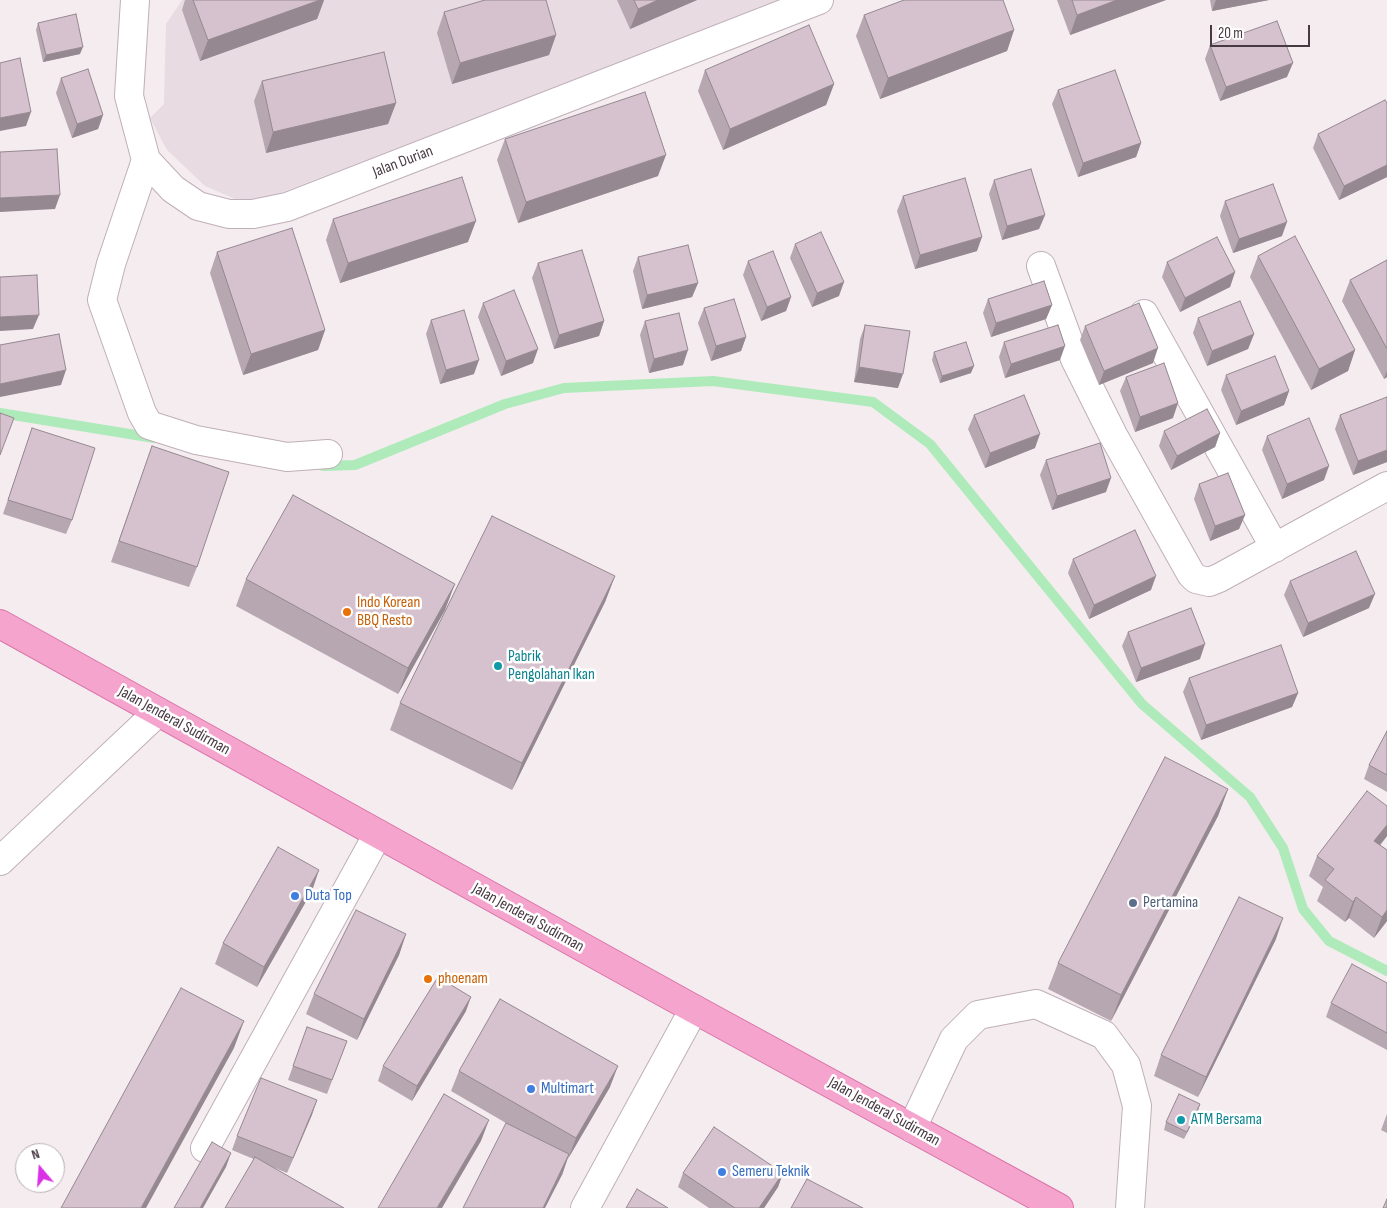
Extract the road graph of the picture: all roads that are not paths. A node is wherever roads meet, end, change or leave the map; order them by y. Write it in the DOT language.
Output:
graph roads {
  1 [pos="135,0"];
  2 [pos="819,0"];
  3 [pos="146,160"];
  4 [pos="1041,266"];
  5 [pos="1144,314"];
  6 [pos="328,454"];
  7 [pos="1387,486"];
  8 [pos="1275,548"];
  9 [pos="0,624"];
  10 [pos="158,712"];
  11 [pos="378,834"];
  12 [pos="0,861"];
  13 [pos="694,1010"];
  14 [pos="912,1128"];
  15 [pos="205,1148"];
  16 [pos="585,1208"];
  17 [pos="1059,1208"];
  18 [pos="1130,1208"];
  1 -- 3 [label="street, Jalan Durian"];
  2 -- 3 [label="street, Jalan Durian"];
  3 -- 6 [label="street"];
  4 -- 8 [label="street"];
  5 -- 8 [label="street"];
  7 -- 8 [label="street"];
  9 -- 10 [label="main road, Jalan Jenderal Sudirman"];
  10 -- 11 [label="main road, Jalan Jenderal Sudirman"];
  10 -- 12 [label="street"];
  11 -- 13 [label="main road, Jalan Jenderal Sudirman"];
  11 -- 15 [label="street"];
  13 -- 14 [label="main road, Jalan Jenderal Sudirman"];
  13 -- 16 [label="street"];
  14 -- 17 [label="main road, Jalan Jenderal Sudirman"];
  14 -- 18 [label="street"];
}
